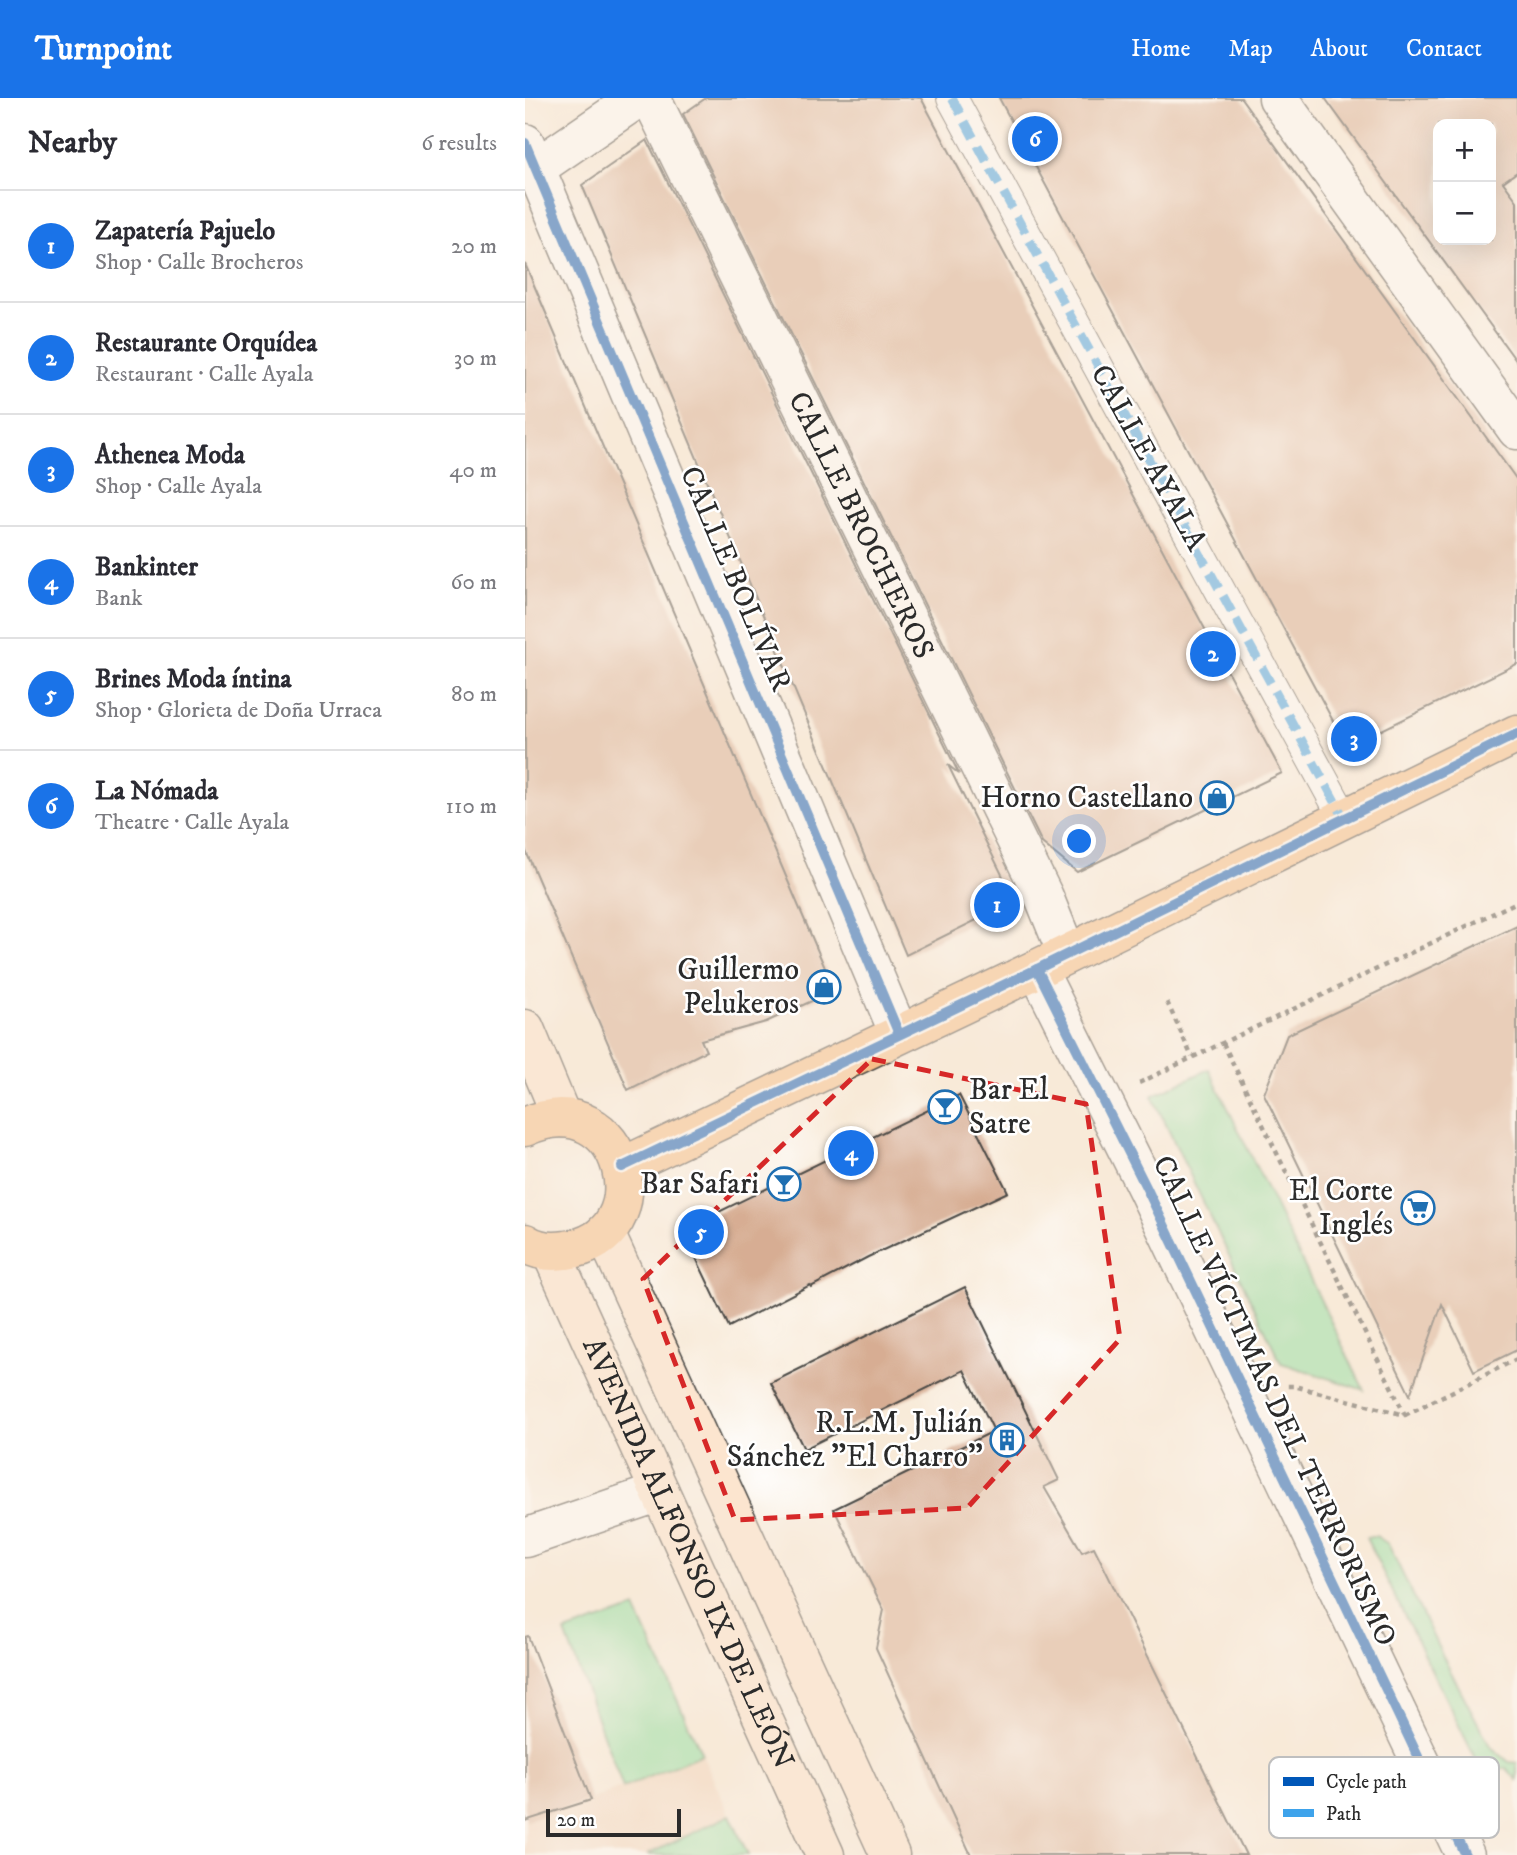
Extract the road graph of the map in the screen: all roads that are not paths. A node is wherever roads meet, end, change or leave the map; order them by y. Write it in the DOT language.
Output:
graph roads {
  1 [pos="638,98"];
  2 [pos="651,98"];
  3 [pos="952,98"];
  4 [pos="1278,98"];
  5 [pos="531,156"];
  6 [pos="538,213"];
  7 [pos="1517,430"];
  8 [pos="1517,734"];
  9 [pos="1344,818"];
  10 [pos="1052,961"];
  11 [pos="525,1028"];
  12 [pos="899,1034"];
  13 [pos="562,1118"];
  14 [pos="525,1127"];
  15 [pos="622,1167"];
  16 [pos="605,1233"];
  17 [pos="538,1247"];
  18 [pos="660,1492"];
  19 [pos="525,1538"];
  20 [pos="1418,1757"];
  21 [pos="1457,1838"];
  22 [pos="825,1855"];
  23 [pos="890,1855"];
  24 [pos="1465,1855"];
  1 -- 5 [label="street"];
  2 -- 10 [label="street, CALLE BROCHEROS"];
  3 -- 9 [label="street, CALLE AYALA"];
  4 -- 7 [label="street"];
  5 -- 6 [label="street, CALLE BOLÍVAR"];
  6 -- 12 [label="street, CALLE BOLÍVAR"];
  8 -- 9 [label="main road"];
  9 -- 10 [label="main road"];
  10 -- 12 [label="main road"];
  10 -- 20 [label="street, CALLE VÍCTIMAS DEL TERRORISMO"];
  11 -- 13 [label="main road"];
  12 -- 15 [label="main road"];
  13 -- 14 [label="main road"];
  13 -- 15 [label="main road"];
  15 -- 16 [label="main road"];
  16 -- 17 [label="main road"];
  16 -- 23 [label="main road, AVENIDA ALFONSO IX DE LEÓN"];
  17 -- 18 [label="main road, AVENIDA ALFONSO IX DE LEÓN"];
  18 -- 19 [label="street"];
  18 -- 22 [label="main road, AVENIDA ALFONSO IX DE LEÓN"];
  21 -- 24 [label="street, CALLE VÍCTIMAS DEL TERRORISMO"];
}
